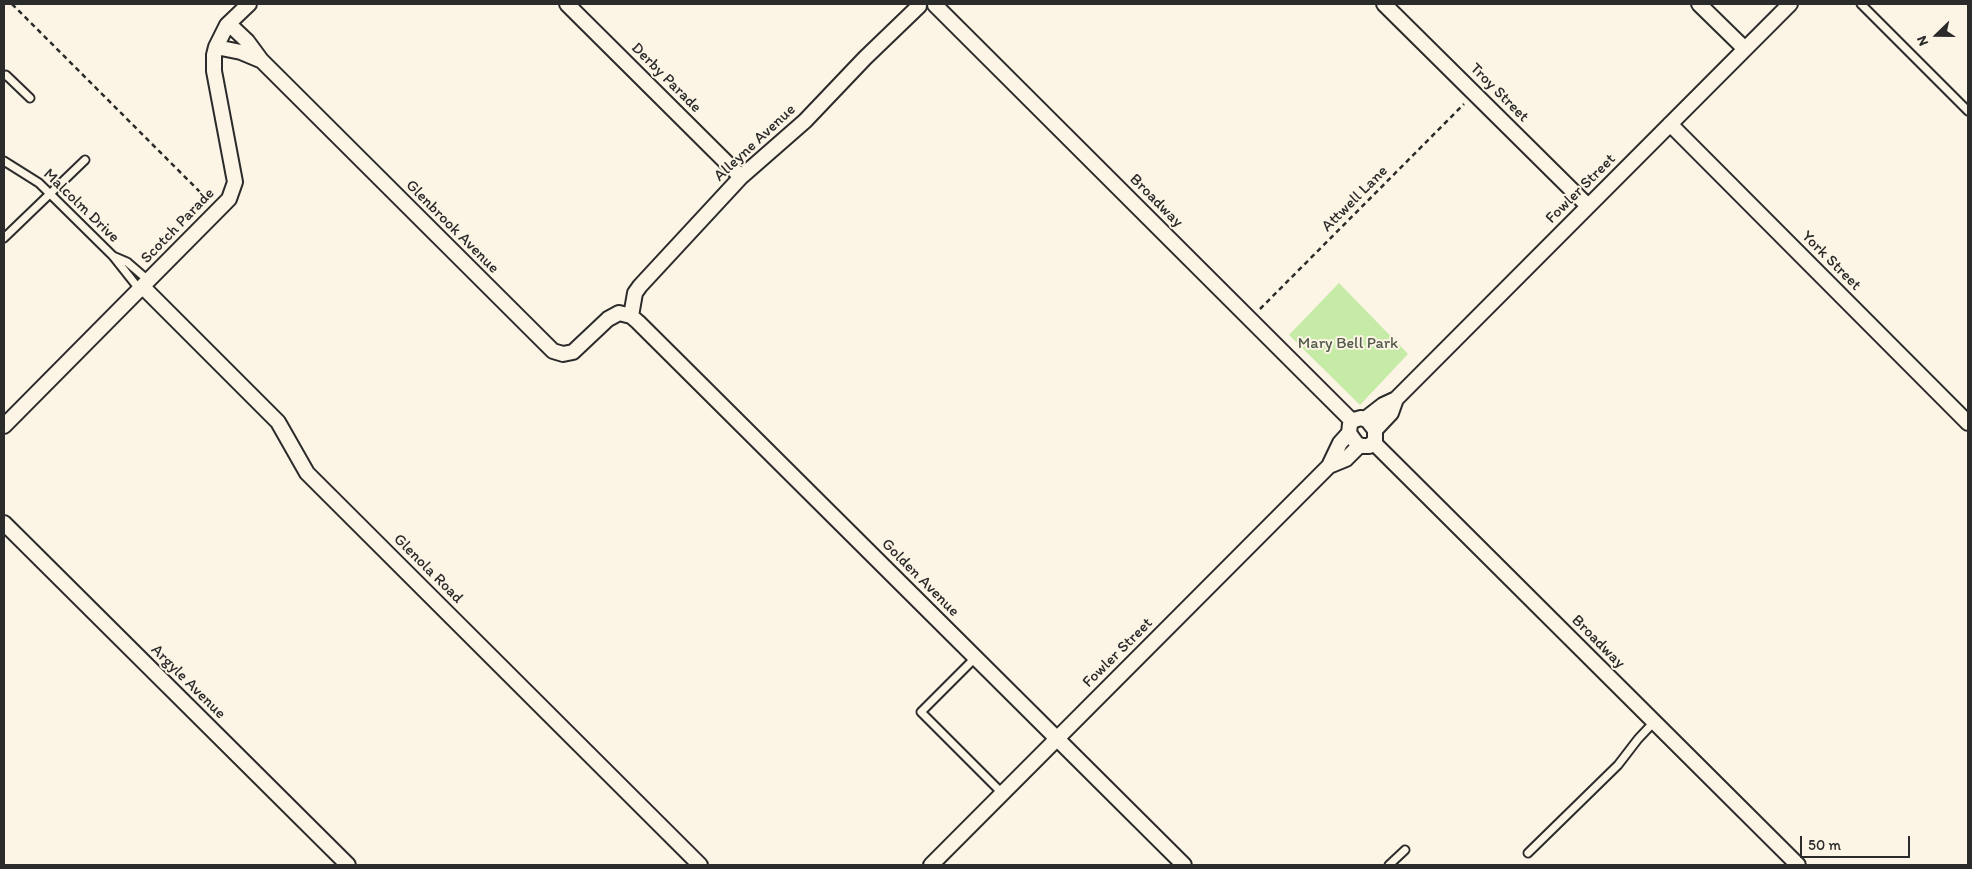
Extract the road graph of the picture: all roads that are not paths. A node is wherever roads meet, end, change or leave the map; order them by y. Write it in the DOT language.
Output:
graph roads {
  1 [pos="249,4"];
  2 [pos="567,4"];
  3 [pos="1384,4"];
  4 [pos="1699,4"];
  5 [pos="1790,4"];
  6 [pos="1861,4"];
  7 [pos="918,5"];
  8 [pos="935,5"];
  9 [pos="229,24"];
  10 [pos="216,47"];
  11 [pos="1745,49"];
  12 [pos="261,60"];
  13 [pos="4,76"];
  14 [pos="30,98"];
  15 [pos="1968,111"];
  16 [pos="1670,124"];
  17 [pos="85,160"];
  18 [pos="4,161"];
  19 [pos="741,178"];
  20 [pos="51,194"];
  21 [pos="1588,206"];
  22 [pos="4,238"];
  23 [pos="113,256"];
  24 [pos="144,286"];
  25 [pos="631,316"];
  26 [pos="1396,399"];
  27 [pos="1968,423"];
  28 [pos="1355,424"];
  29 [pos="4,426"];
  30 [pos="1375,436"];
  31 [pos="1359,446"];
  32 [pos="1329,466"];
  33 [pos="4,523"];
  34 [pos="975,658"];
  35 [pos="1654,722"];
  36 [pos="1057,740"];
  37 [pos="1003,794"];
  38 [pos="1405,850"];
  39 [pos="1528,853"];
  40 [pos="348,865"];
  41 [pos="700,865"];
  42 [pos="931,865"];
  43 [pos="1184,865"];
  44 [pos="1389,865"];
  45 [pos="1798,865"];
  1 -- 9 [label="street, Scotch Parade"];
  2 -- 19 [label="street, Derby Parade"];
  3 -- 21 [label="street, Troy Street"];
  4 -- 11 [label="street"];
  5 -- 11 [label="street, Fowler Street"];
  6 -- 15 [label="lane"];
  7 -- 8 [label="street"];
  7 -- 19 [label="street, Alleyne Avenue"];
  8 -- 28 [label="street, Broadway"];
  9 -- 10 [label="street, Scotch Parade"];
  9 -- 12 [label="street, Glenbrook Avenue"];
  10 -- 12 [label="street, Glenbrook Avenue"];
  10 -- 24 [label="street, Scotch Parade"];
  11 -- 16 [label="street, Fowler Street"];
  12 -- 25 [label="street, Glenbrook Avenue"];
  13 -- 14 [label="lane"];
  16 -- 21 [label="street, Fowler Street"];
  16 -- 27 [label="street, York Street"];
  17 -- 20 [label="lane"];
  18 -- 20 [label="lane, Malcolm Drive"];
  19 -- 25 [label="street, Alleyne Avenue"];
  20 -- 22 [label="lane"];
  20 -- 23 [label="lane, Malcolm Drive"];
  21 -- 26 [label="street, Fowler Street"];
  23 -- 24 [label="lane, Malcolm Drive"];
  23 -- 24 [label="lane, Malcolm Drive"];
  24 -- 29 [label="street, Scotch Parade"];
  24 -- 41 [label="street, Glenola Road"];
  25 -- 34 [label="street, Golden Avenue"];
  26 -- 28 [label="street, Fowler Street"];
  26 -- 30 [label="street, Fowler Street"];
  28 -- 30 [label="street"];
  28 -- 31 [label="street"];
  28 -- 32 [label="street, Fowler Street"];
  30 -- 31 [label="street"];
  30 -- 35 [label="street, Broadway"];
  31 -- 32 [label="street, Fowler Street"];
  32 -- 36 [label="street, Fowler Street"];
  33 -- 40 [label="street, Argyle Avenue"];
  34 -- 36 [label="street, Golden Avenue"];
  34 -- 37 [label="lane"];
  35 -- 39 [label="lane"];
  35 -- 45 [label="street, Broadway"];
  36 -- 37 [label="street, Fowler Street"];
  36 -- 43 [label="street, Golden Avenue"];
  37 -- 42 [label="street, Fowler Street"];
  38 -- 44 [label="lane"];
}
